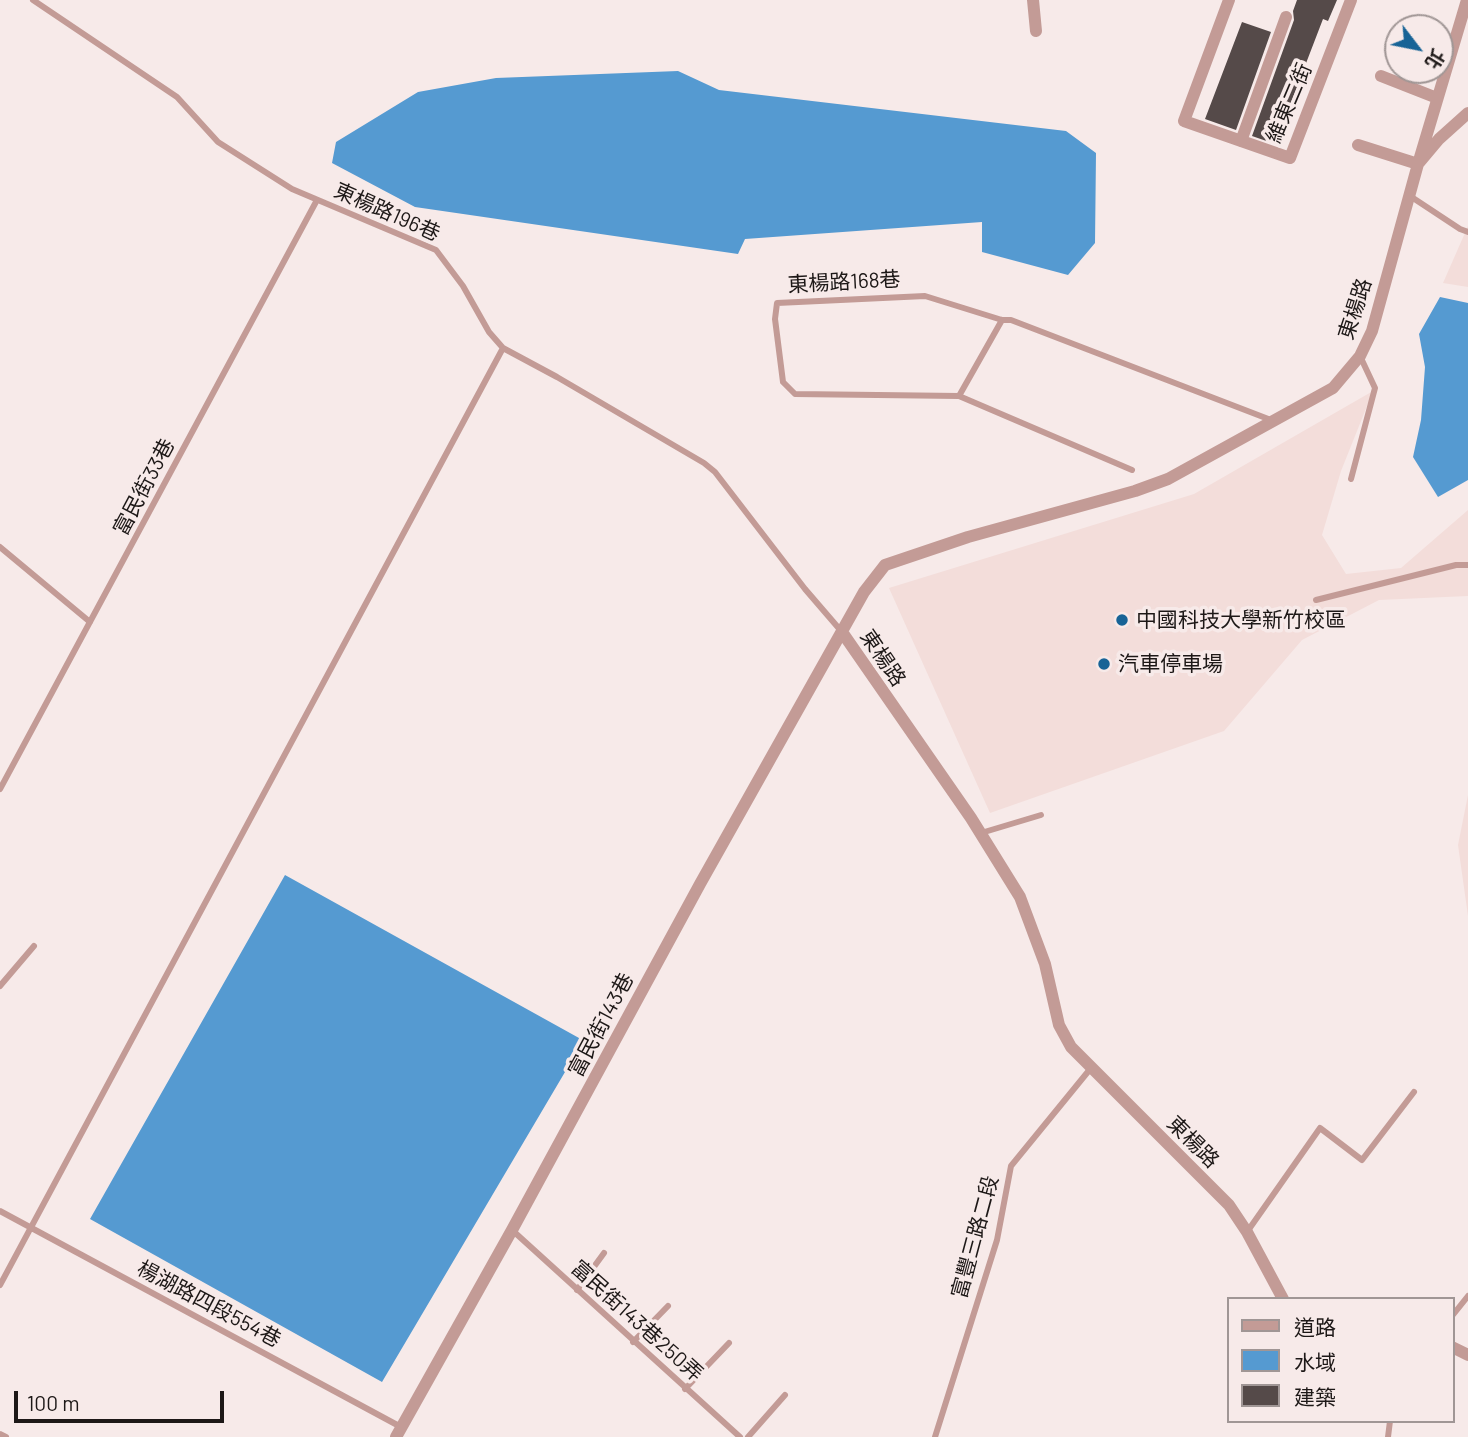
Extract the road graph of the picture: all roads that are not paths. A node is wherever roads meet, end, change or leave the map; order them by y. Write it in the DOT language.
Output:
graph roads {
  1 [pos="33,0"];
  2 [pos="1033,0"];
  3 [pos="1229,0"];
  4 [pos="1352,0"];
  5 [pos="1463,1"];
  6 [pos="1286,17"];
  7 [pos="1036,31"];
  8 [pos="1381,76"];
  9 [pos="1437,98"];
  10 [pos="1468,113"];
  11 [pos="1241,141"];
  12 [pos="1358,145"];
  13 [pos="1418,164"];
  14 [pos="1409,195"];
  15 [pos="317,200"];
  16 [pos="1468,232"];
  17 [pos="1002,320"];
  18 [pos="503,348"];
  19 [pos="1360,356"];
  20 [pos="959,396"];
  21 [pos="1273,421"];
  22 [pos="1132,470"];
  23 [pos="1351,479"];
  24 [pos="0,547"];
  25 [pos="1468,565"];
  26 [pos="1316,600"];
  27 [pos="90,622"];
  28 [pos="842,632"];
  29 [pos="0,789"];
  30 [pos="1041,815"];
  31 [pos="981,833"];
  32 [pos="34,946"];
  33 [pos="0,986"];
  34 [pos="1091,1068"];
  35 [pos="1414,1091"];
  36 [pos="0,1211"];
  37 [pos="31,1228"];
  38 [pos="512,1230"];
  39 [pos="1247,1232"];
  40 [pos="604,1254"];
  41 [pos="0,1285"];
  42 [pos="577,1290"];
  43 [pos="1468,1296"];
  44 [pos="1282,1297"];
  45 [pos="668,1306"];
  46 [pos="1454,1314"];
  47 [pos="633,1342"];
  48 [pos="729,1343"];
  49 [pos="685,1389"];
  50 [pos="785,1395"];
  51 [pos="399,1432"];
  52 [pos="0,1434"];
  53 [pos="6,1437"];
  54 [pos="740,1437"];
  55 [pos="748,1437"];
  56 [pos="934,1437"];
  1 -- 15 [label="lane, 東楊路196巷"];
  2 -- 7 [label="street"];
  3 -- 11 [label="street, 維東二街"];
  4 -- 11 [label="street, 維東二街"];
  5 -- 9 [label="street, 東楊路"];
  6 -- 11 [label="street"];
  8 -- 9 [label="street"];
  9 -- 13 [label="street, 東楊路"];
  10 -- 13 [label="street, 東楊路"];
  12 -- 13 [label="street"];
  13 -- 14 [label="street, 東楊路"];
  14 -- 16 [label="lane"];
  14 -- 19 [label="street, 東楊路"];
  15 -- 18 [label="lane, 東楊路196巷"];
  15 -- 27 [label="lane, 富民街33巷"];
  17 -- 20 [label="lane"];
  17 -- 20 [label="lane, 東楊路168巷"];
  17 -- 21 [label="lane, 東楊路168巷"];
  18 -- 28 [label="lane, 東楊路196巷"];
  18 -- 37 [label="lane"];
  19 -- 21 [label="street, 東楊路"];
  19 -- 23 [label="lane"];
  20 -- 22 [label="lane, 東楊路168巷"];
  21 -- 28 [label="street, 東楊路"];
  24 -- 27 [label="lane"];
  25 -- 26 [label="lane"];
  27 -- 29 [label="lane, 富民街33巷"];
  28 -- 31 [label="street, 東楊路"];
  28 -- 38 [label="street, 富民街143巷"];
  30 -- 31 [label="lane"];
  31 -- 34 [label="street, 東楊路"];
  32 -- 33 [label="lane"];
  34 -- 39 [label="street, 東楊路"];
  34 -- 56 [label="lane, 富豐三路二段"];
  35 -- 39 [label="lane"];
  36 -- 37 [label="lane, 楊湖路四段554巷"];
  37 -- 41 [label="lane"];
  37 -- 51 [label="lane, 楊湖路四段554巷"];
  38 -- 42 [label="lane, 富民街143巷250弄"];
  38 -- 51 [label="street, 富民街143巷"];
  39 -- 44 [label="street, 東楊路"];
  40 -- 42 [label="lane"];
  42 -- 47 [label="lane, 富民街143巷250弄"];
  43 -- 46 [label="lane"];
  45 -- 47 [label="lane"];
  47 -- 49 [label="lane, 富民街143巷250弄"];
  48 -- 49 [label="lane"];
  49 -- 54 [label="lane, 富民街143巷250弄"];
  50 -- 55 [label="lane"];
  52 -- 53 [label="lane"];
}
